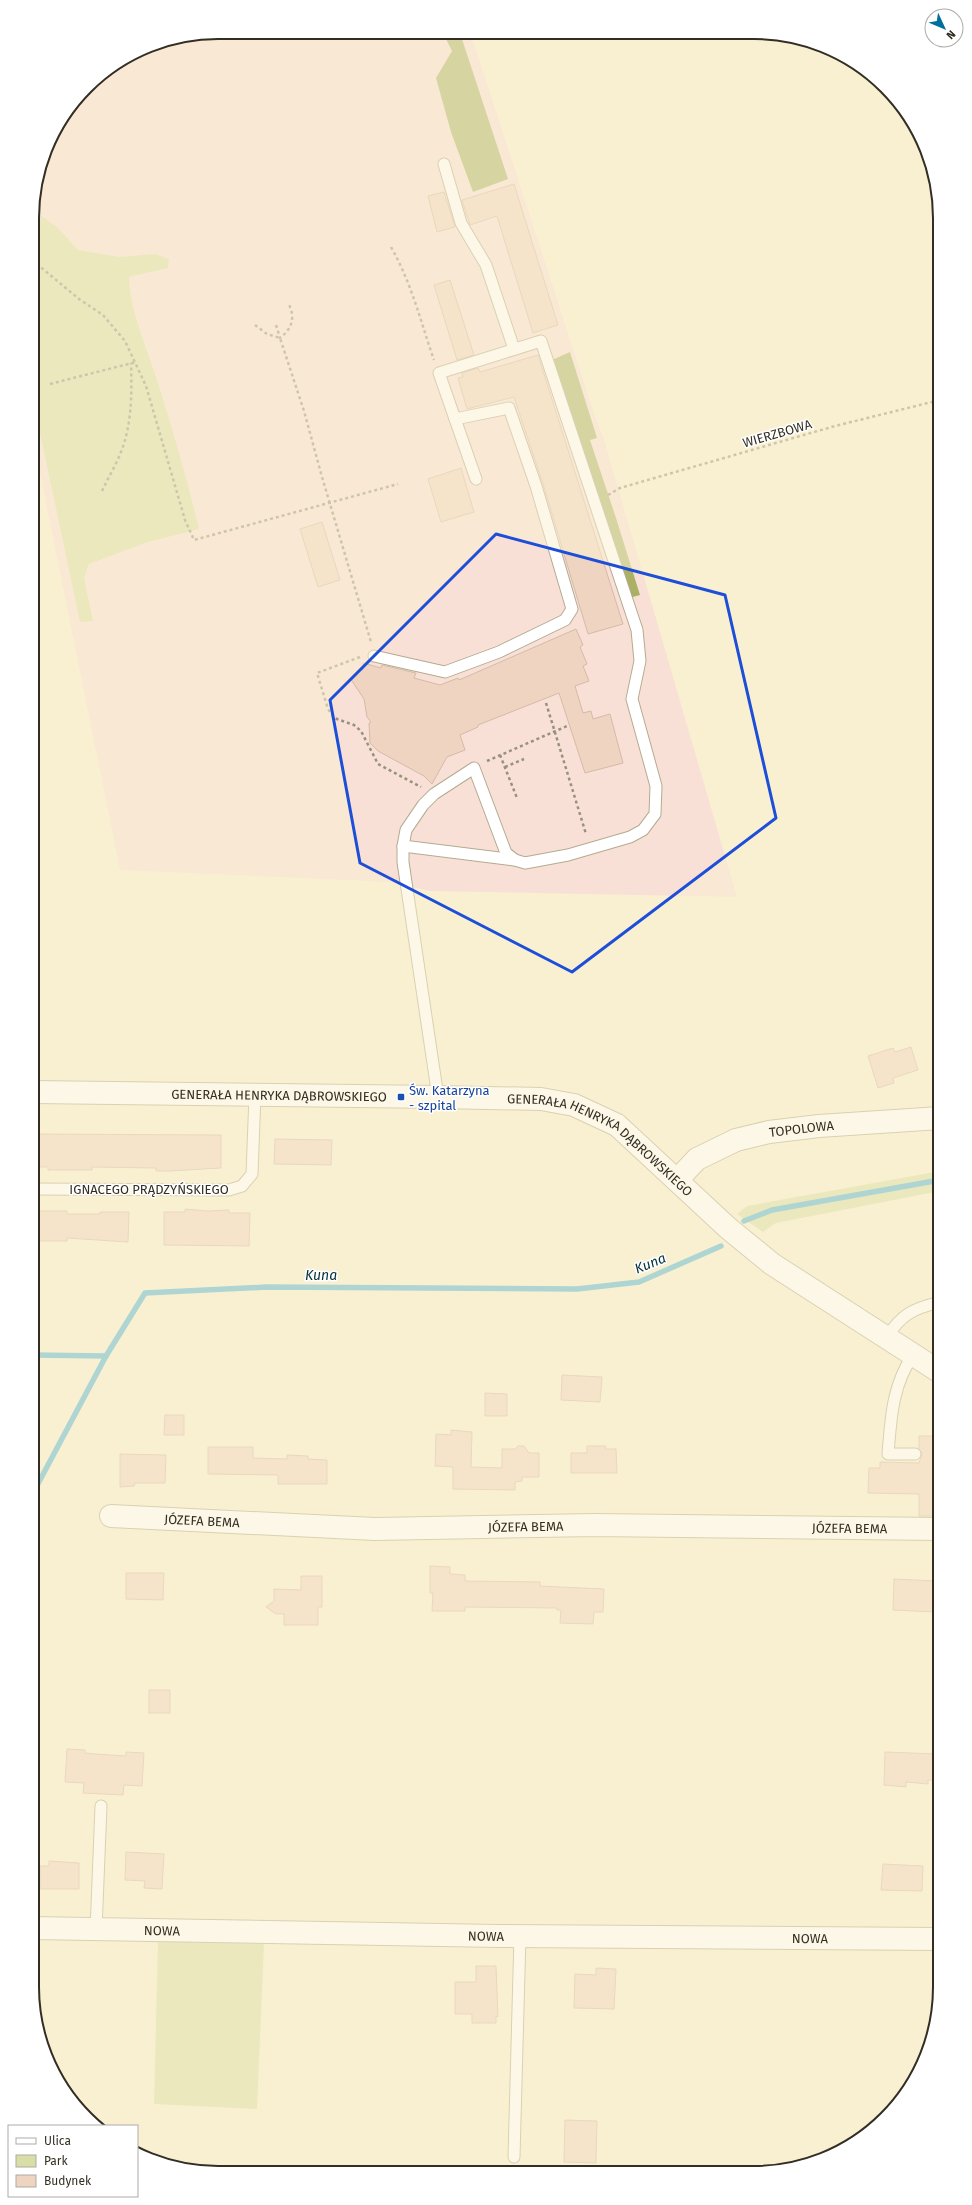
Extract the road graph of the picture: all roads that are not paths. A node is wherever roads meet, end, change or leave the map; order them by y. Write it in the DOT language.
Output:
graph roads {
  1 [pos="444,164"];
  2 [pos="514,349"];
  3 [pos="455,420"];
  4 [pos="476,479"];
  5 [pos="374,656"];
  6 [pos="402,846"];
  7 [pos="515,860"];
  8 [pos="39,1092"];
  9 [pos="255,1095"];
  10 [pos="438,1097"];
  11 [pos="933,1118"];
  12 [pos="677,1180"];
  13 [pos="39,1189"];
  14 [pos="933,1304"];
  15 [pos="886,1338"];
  16 [pos="913,1355"];
  17 [pos="933,1368"];
  18 [pos="915,1454"];
  19 [pos="112,1516"];
  20 [pos="933,1529"];
  21 [pos="100,1806"];
  22 [pos="39,1928"];
  23 [pos="96,1930"];
  24 [pos="520,1935"];
  25 [pos="933,1939"];
  26 [pos="514,2157"];
  1 -- 2 [label="lane"];
  2 -- 3 [label="lane"];
  2 -- 7 [label="lane"];
  3 -- 4 [label="lane"];
  3 -- 5 [label="lane"];
  6 -- 7 [label="lane"];
  6 -- 7 [label="lane"];
  6 -- 10 [label="lane"];
  8 -- 9 [label="street, GENERAŁA HENRYKA DĄBROWSKIEGO"];
  9 -- 10 [label="street, GENERAŁA HENRYKA DĄBROWSKIEGO"];
  9 -- 13 [label="lane, IGNACEGO PRĄDZYŃSKIEGO"];
  10 -- 12 [label="street, GENERAŁA HENRYKA DĄBROWSKIEGO"];
  11 -- 12 [label="street, TOPOLOWA"];
  12 -- 15 [label="street, GENERAŁA HENRYKA DĄBROWSKIEGO"];
  14 -- 15 [label="lane"];
  15 -- 16 [label="street, GENERAŁA HENRYKA DĄBROWSKIEGO"];
  16 -- 17 [label="street, GENERAŁA HENRYKA DĄBROWSKIEGO"];
  16 -- 18 [label="lane"];
  19 -- 20 [label="street, JÓZEFA BEMA"];
  21 -- 23 [label="lane"];
  22 -- 23 [label="street, NOWA"];
  23 -- 24 [label="street, NOWA"];
  24 -- 25 [label="street, NOWA"];
  24 -- 26 [label="lane"];
}
